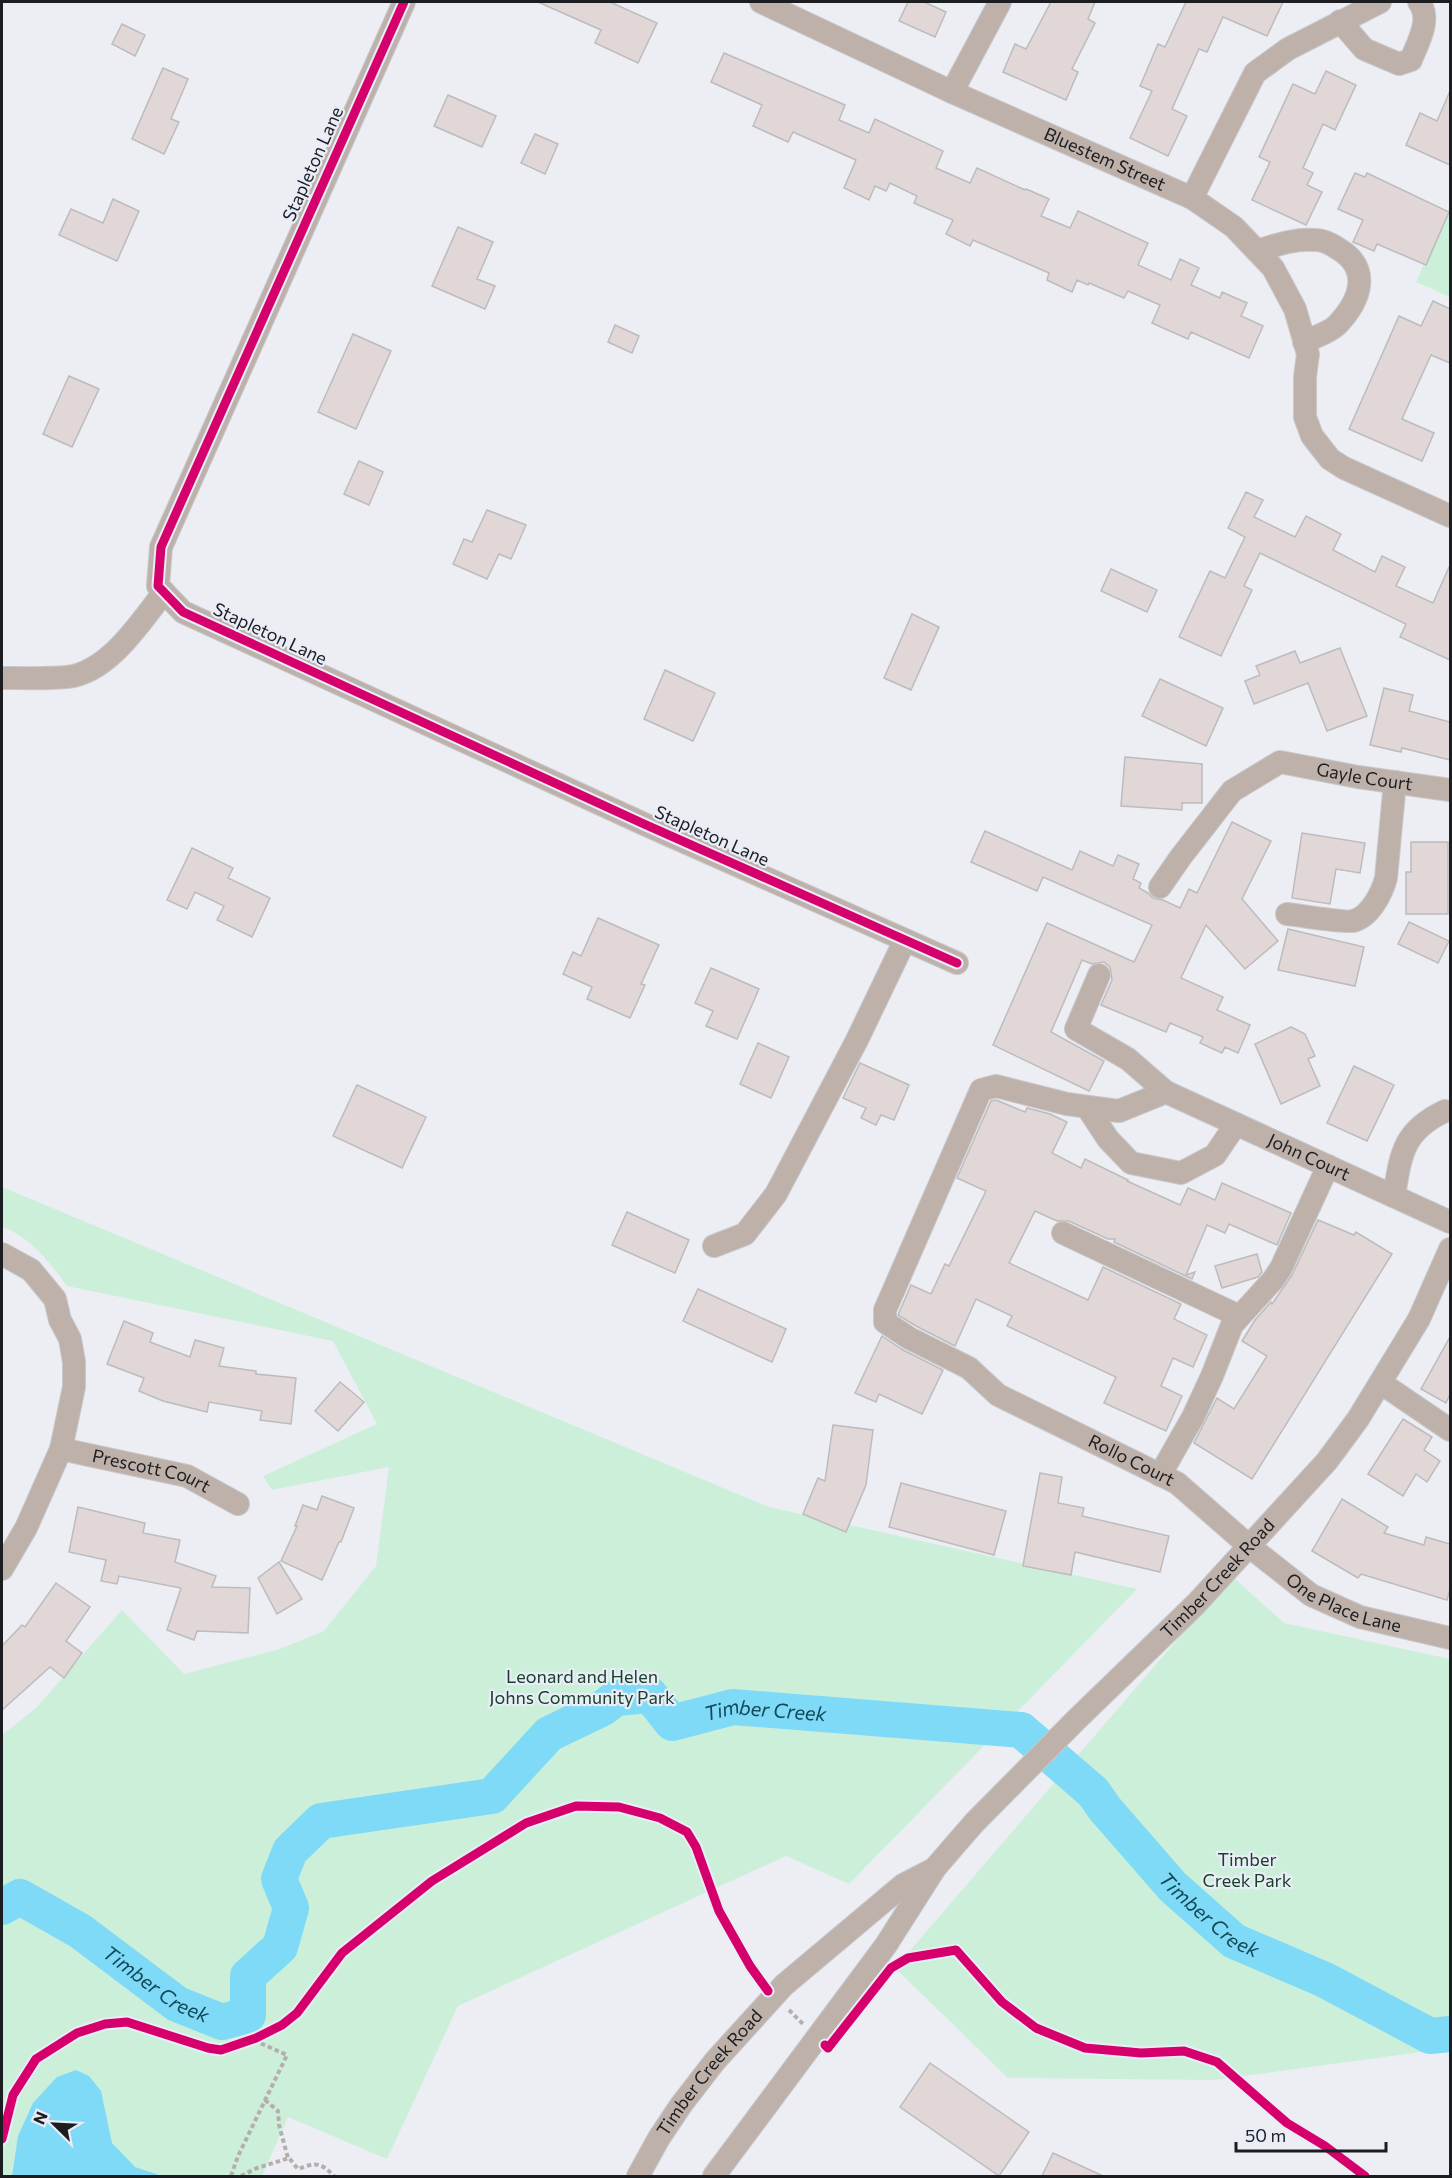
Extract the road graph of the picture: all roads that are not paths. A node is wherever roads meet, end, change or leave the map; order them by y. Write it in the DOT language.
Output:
graph roads {
  1 [pos="404,2"];
  2 [pos="761,2"];
  3 [pos="1000,2"];
  4 [pos="1380,2"];
  5 [pos="1419,2"];
  6 [pos="1340,21"];
  7 [pos="952,92"];
  8 [pos="1192,198"];
  9 [pos="1257,251"];
  10 [pos="1304,342"];
  11 [pos="1450,516"];
  12 [pos="164,592"];
  13 [pos="2,678"];
  14 [pos="1395,782"];
  15 [pos="1450,790"];
  16 [pos="1160,887"];
  17 [pos="1287,914"];
  18 [pos="905,940"];
  19 [pos="957,963"];
  20 [pos="1100,975"];
  21 [pos="1166,1092"];
  22 [pos="1087,1107"];
  23 [pos="1445,1111"];
  24 [pos="1236,1124"];
  25 [pos="1328,1166"];
  26 [pos="1394,1196"];
  27 [pos="1450,1222"];
  28 [pos="1063,1233"];
  29 [pos="714,1246"];
  30 [pos="1450,1249"];
  31 [pos="2,1254"];
  32 [pos="1239,1316"];
  33 [pos="1381,1383"];
  34 [pos="1450,1430"];
  35 [pos="61,1449"];
  36 [pos="1160,1475"];
  37 [pos="238,1504"];
  38 [pos="1249,1546"];
  39 [pos="2,1569"];
  40 [pos="1450,1638"];
  41 [pos="935,1868"];
  42 [pos="638,2176"];
  43 [pos="714,2176"];
  1 -- 12 [label="street, Stapleton Lane"];
  2 -- 7 [label="street, Bluestem Street"];
  3 -- 7 [label="street"];
  4 -- 6 [label="street"];
  5 -- 6 [label="street"];
  6 -- 8 [label="street"];
  7 -- 8 [label="street, Bluestem Street"];
  8 -- 9 [label="street, Bluestem Street"];
  9 -- 10 [label="street, Bluestem Street"];
  9 -- 10 [label="street"];
  10 -- 11 [label="street, Bluestem Street"];
  12 -- 13 [label="street"];
  12 -- 18 [label="street, Stapleton Lane"];
  14 -- 15 [label="street, Gayle Court"];
  14 -- 16 [label="street, Gayle Court"];
  14 -- 17 [label="street"];
  18 -- 19 [label="street, Stapleton Lane"];
  18 -- 29 [label="street"];
  20 -- 21 [label="street, John Court"];
  21 -- 22 [label="street"];
  21 -- 24 [label="street, John Court"];
  22 -- 24 [label="street"];
  22 -- 36 [label="street, Rollo Court"];
  23 -- 26 [label="street"];
  24 -- 25 [label="street, John Court"];
  25 -- 26 [label="street, John Court"];
  25 -- 32 [label="street"];
  26 -- 27 [label="street, John Court"];
  28 -- 32 [label="street"];
  30 -- 33 [label="street, Timber Creek Road"];
  31 -- 35 [label="street"];
  32 -- 36 [label="street"];
  33 -- 34 [label="street"];
  33 -- 38 [label="street, Timber Creek Road"];
  35 -- 37 [label="street, Prescott Court"];
  35 -- 39 [label="street"];
  36 -- 38 [label="street, Rollo Court"];
  38 -- 40 [label="street, One Place Lane"];
  38 -- 41 [label="street, Timber Creek Road"];
  41 -- 42 [label="street, Timber Creek Road"];
  41 -- 43 [label="street, Timber Creek Road"];
}
